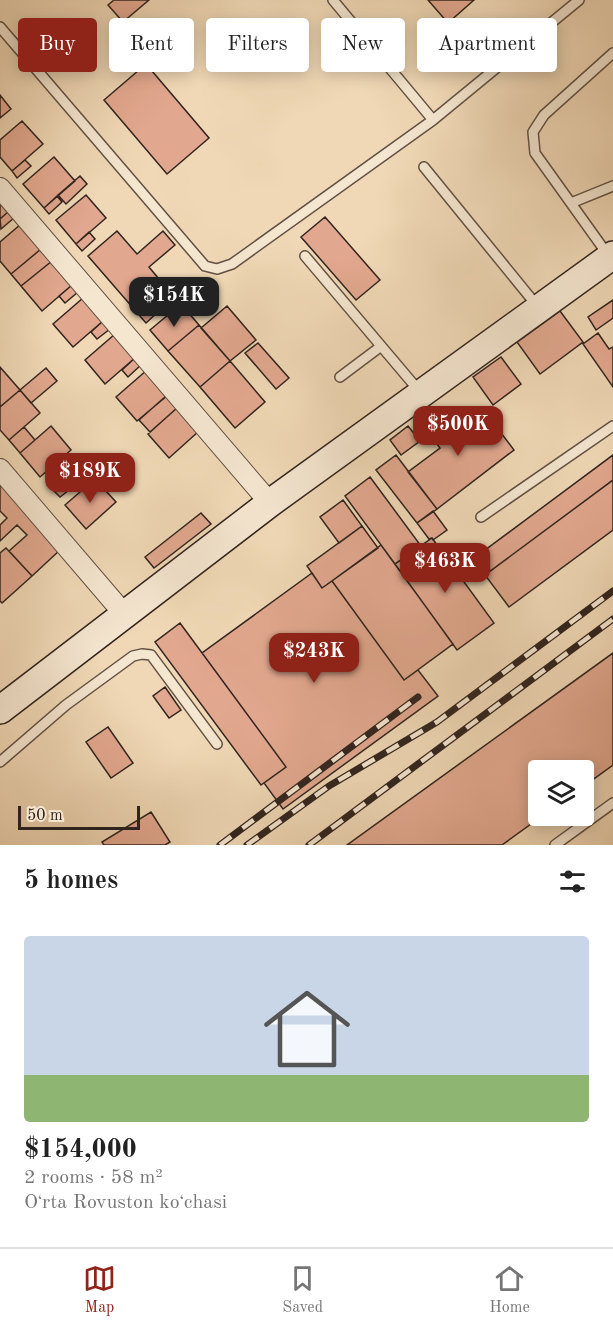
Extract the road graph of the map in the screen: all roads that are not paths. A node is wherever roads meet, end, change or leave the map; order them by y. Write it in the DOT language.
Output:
graph roads {
  1 [pos="333,0"];
  2 [pos="579,0"];
  3 [pos="0,27"];
  4 [pos="613,52"];
  5 [pos="434,120"];
  6 [pos="424,167"];
  7 [pos="613,186"];
  8 [pos="0,188"];
  9 [pos="571,203"];
  10 [pos="305,256"];
  11 [pos="612,258"];
  12 [pos="540,310"];
  13 [pos="380,347"];
  14 [pos="340,377"];
  15 [pos="417,401"];
  16 [pos="613,426"];
  17 [pos="0,469"];
  18 [pos="270,503"];
  19 [pos="481,517"];
  20 [pos="125,615"];
  21 [pos="0,710"];
  22 [pos="217,744"];
  23 [pos="0,762"];
  24 [pos="613,803"];
  25 [pos="555,845"];
  1 -- 5 [label="lane"];
  2 -- 5 [label="lane"];
  3 -- 5 [label="lane"];
  4 -- 9 [label="lane"];
  6 -- 12 [label="lane"];
  7 -- 9 [label="lane"];
  8 -- 18 [label="street"];
  9 -- 11 [label="lane"];
  10 -- 13 [label="lane"];
  11 -- 12 [label="street"];
  12 -- 15 [label="street"];
  13 -- 14 [label="lane"];
  13 -- 15 [label="lane"];
  15 -- 18 [label="street"];
  16 -- 19 [label="lane"];
  17 -- 20 [label="street"];
  18 -- 20 [label="street"];
  20 -- 21 [label="street"];
  22 -- 23 [label="lane"];
  24 -- 25 [label="lane"];
}
